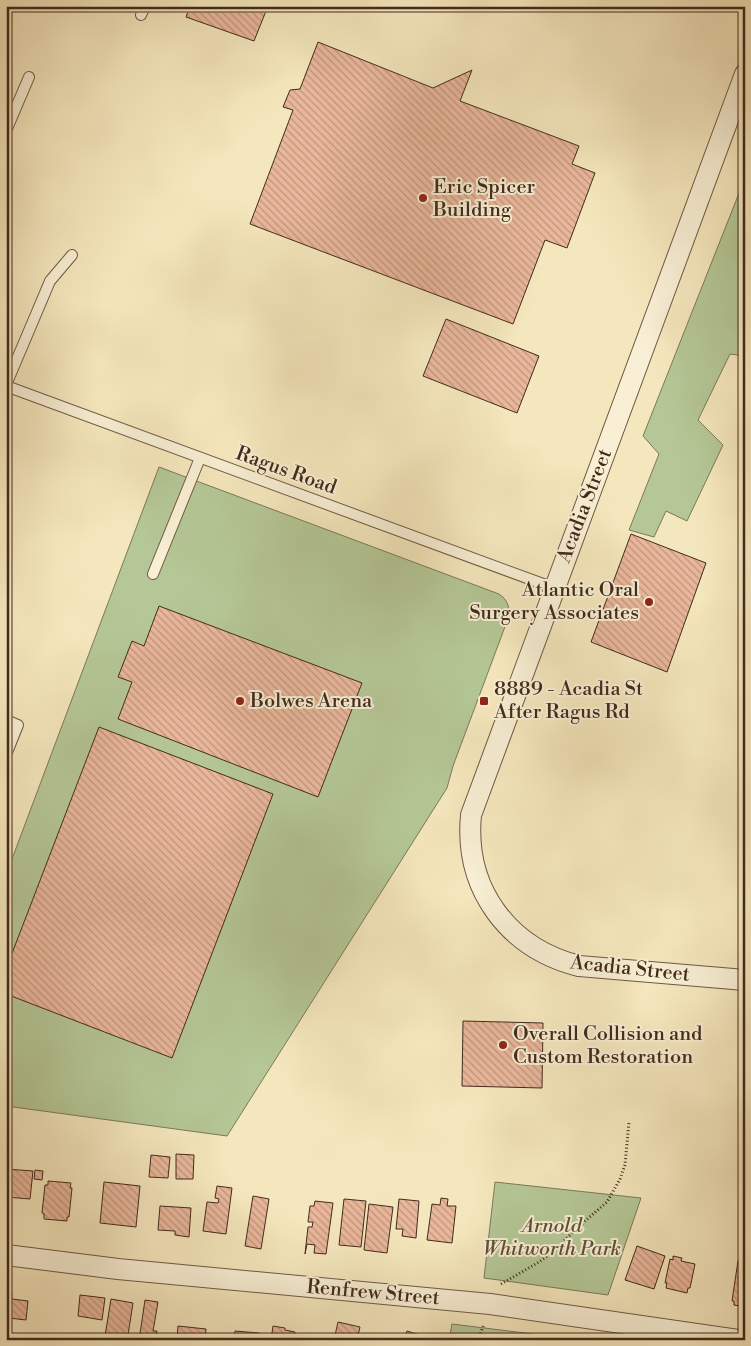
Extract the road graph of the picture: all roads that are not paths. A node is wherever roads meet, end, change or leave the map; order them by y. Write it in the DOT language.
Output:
graph roads {
  1 [pos="745,74"];
  2 [pos="29,77"];
  3 [pos="6,132"];
  4 [pos="72,255"];
  5 [pos="6,386"];
  6 [pos="200,458"];
  7 [pos="153,574"];
  8 [pos="554,588"];
  9 [pos="6,720"];
  10 [pos="6,755"];
  11 [pos="745,980"];
  12 [pos="6,1256"];
  13 [pos="738,1340"];
  1 -- 8 [label="street, Acadia Street"];
  2 -- 3 [label="lane"];
  4 -- 5 [label="lane"];
  5 -- 6 [label="lane, Ragus Road"];
  6 -- 7 [label="lane"];
  6 -- 8 [label="lane, Ragus Road"];
  8 -- 11 [label="street, Acadia Street"];
  9 -- 10 [label="lane"];
  12 -- 13 [label="street, Renfrew Street"];
}
